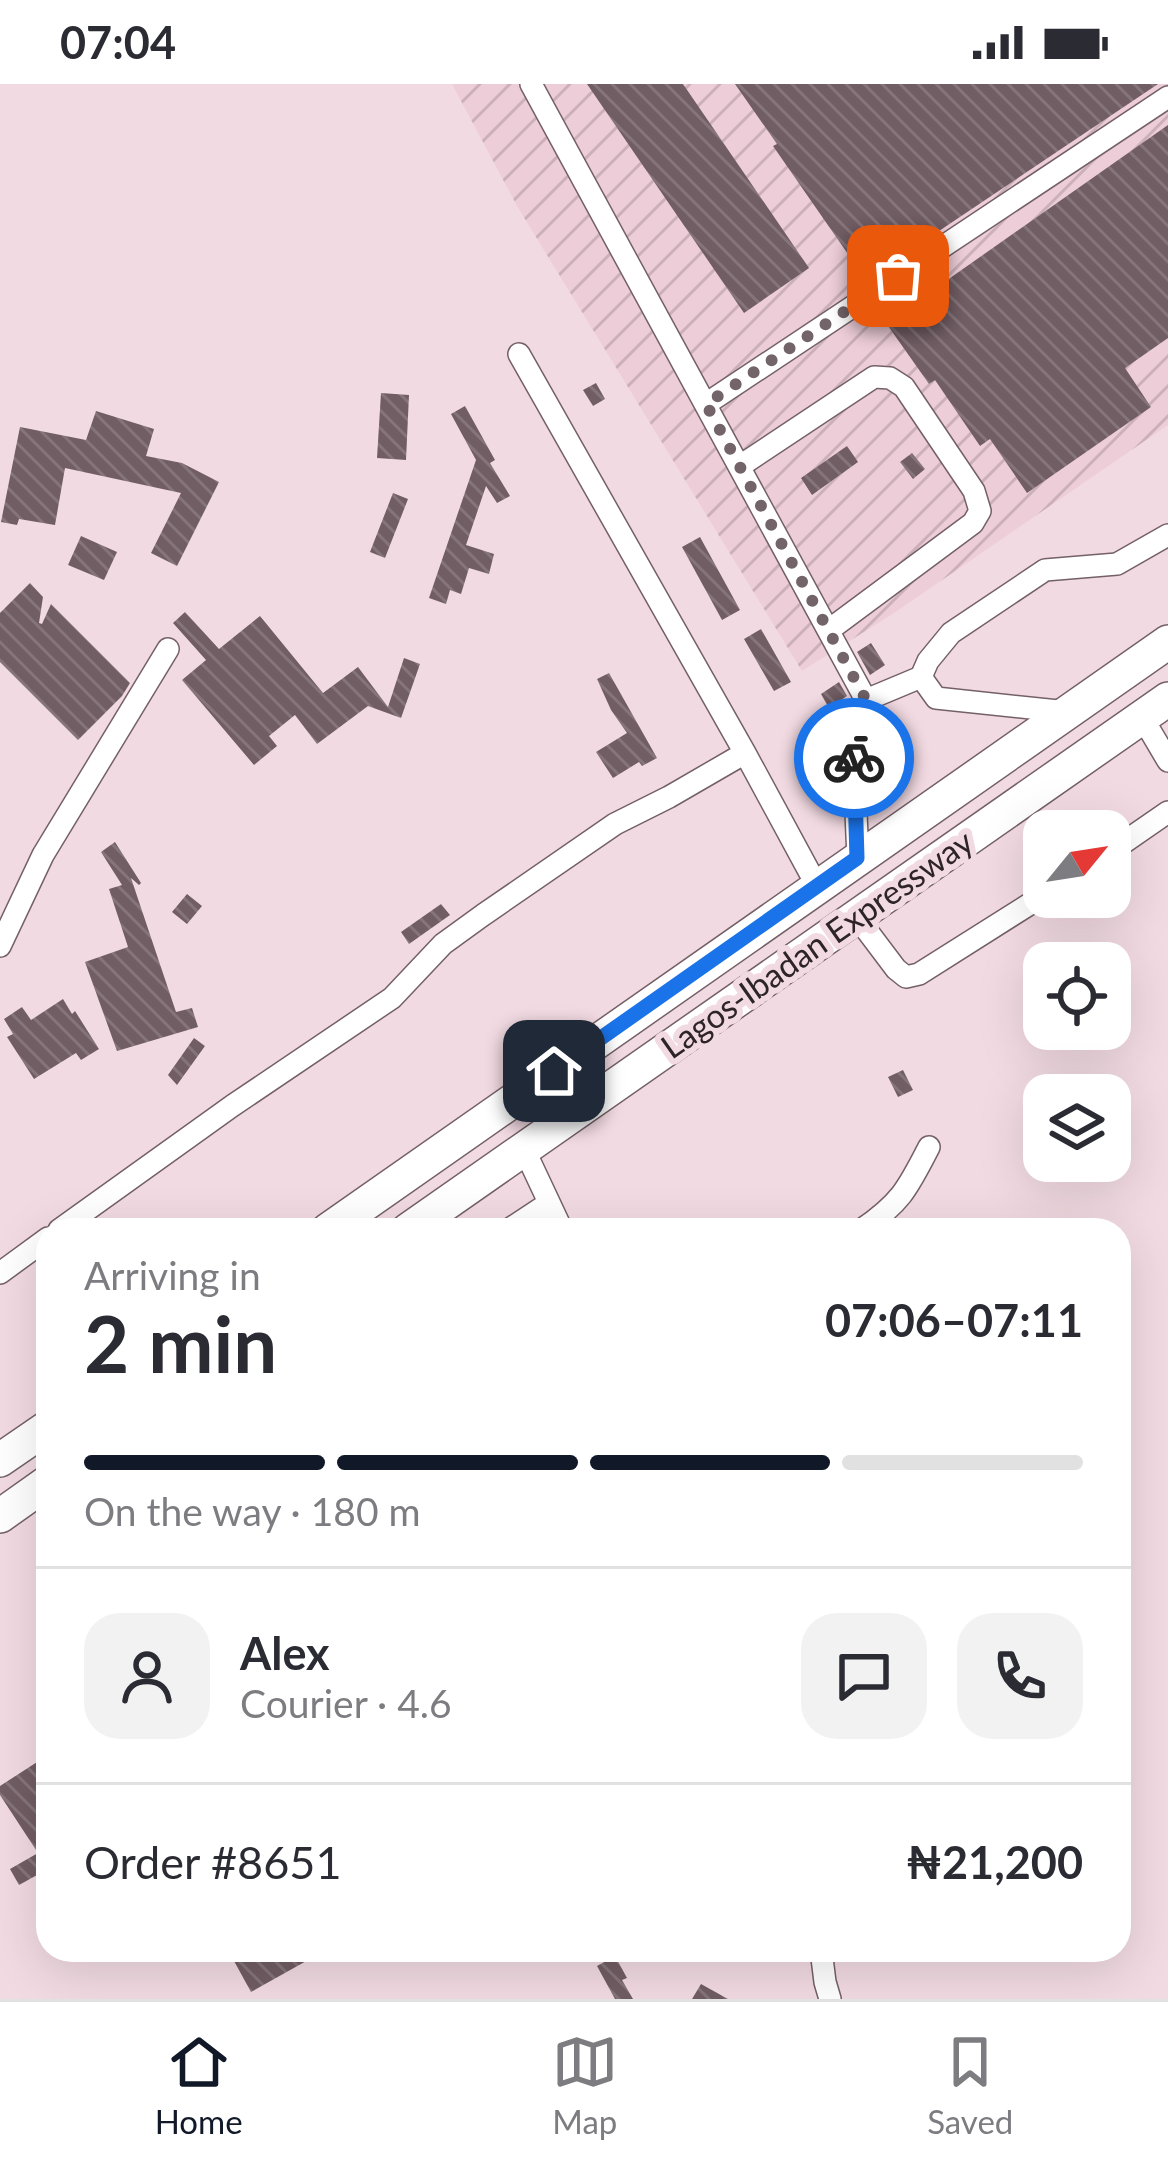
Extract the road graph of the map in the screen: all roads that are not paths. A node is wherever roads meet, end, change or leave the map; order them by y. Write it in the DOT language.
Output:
graph roads {
  1 [pos="531,84"];
  2 [pos="1168,97"];
  3 [pos="519,354"];
  4 [pos="706,404"];
  5 [pos="740,466"];
  6 [pos="1168,535"];
  7 [pos="829,630"];
  8 [pos="1168,642"];
  9 [pos="168,649"];
  10 [pos="921,677"];
  11 [pos="866,700"];
  12 [pos="1155,708"];
  13 [pos="1068,712"];
  14 [pos="745,753"];
  15 [pos="1168,761"];
  16 [pos="1168,812"];
  17 [pos="1131,838"];
  18 [pos="857,858"];
  19 [pos="817,886"];
  20 [pos="1023,908"];
  21 [pos="856,916"];
  22 [pos="0,946"];
  23 [pos="929,1147"];
  24 [pos="524,1149"];
  25 [pos="549,1202"];
  26 [pos="76,1218"];
  27 [pos="345,1218"];
  28 [pos="425,1218"];
  29 [pos="526,1218"];
  30 [pos="556,1218"];
  31 [pos="879,1218"];
  32 [pos="36,1247"];
  33 [pos="0,1273"];
  34 [pos="36,1434"];
  35 [pos="0,1460"];
  36 [pos="36,1490"];
  37 [pos="0,1516"];
  38 [pos="823,1962"];
  39 [pos="830,1999"];
  1 -- 4 [label="street"];
  2 -- 4 [label="street"];
  3 -- 14 [label="street"];
  4 -- 5 [label="street"];
  5 -- 7 [label="street"];
  5 -- 7 [label="street"];
  6 -- 10 [label="street"];
  7 -- 11 [label="street"];
  8 -- 13 [label="highway, Lagos-Ibadan Expressway"];
  9 -- 22 [label="street"];
  10 -- 11 [label="street"];
  10 -- 13 [label="street"];
  11 -- 18 [label="street"];
  12 -- 15 [label="street"];
  12 -- 21 [label="highway, Lagos-Ibadan Expressway"];
  13 -- 18 [label="highway, Lagos-Ibadan Expressway"];
  14 -- 19 [label="street"];
  14 -- 26 [label="street"];
  16 -- 17 [label="street"];
  18 -- 19 [label="highway, Lagos-Ibadan Expressway"];
  19 -- 27 [label="highway, Lagos-Ibadan Expressway"];
  20 -- 21 [label="street"];
  21 -- 24 [label="highway, Lagos-Ibadan Expressway"];
  23 -- 31 [label="street"];
  24 -- 25 [label="street"];
  24 -- 28 [label="highway, Lagos-Ibadan Expressway"];
  25 -- 29 [label="street"];
  25 -- 30 [label="street"];
  32 -- 33 [label="street"];
  34 -- 35 [label="highway"];
  36 -- 37 [label="highway"];
  38 -- 39 [label="street"];
}
